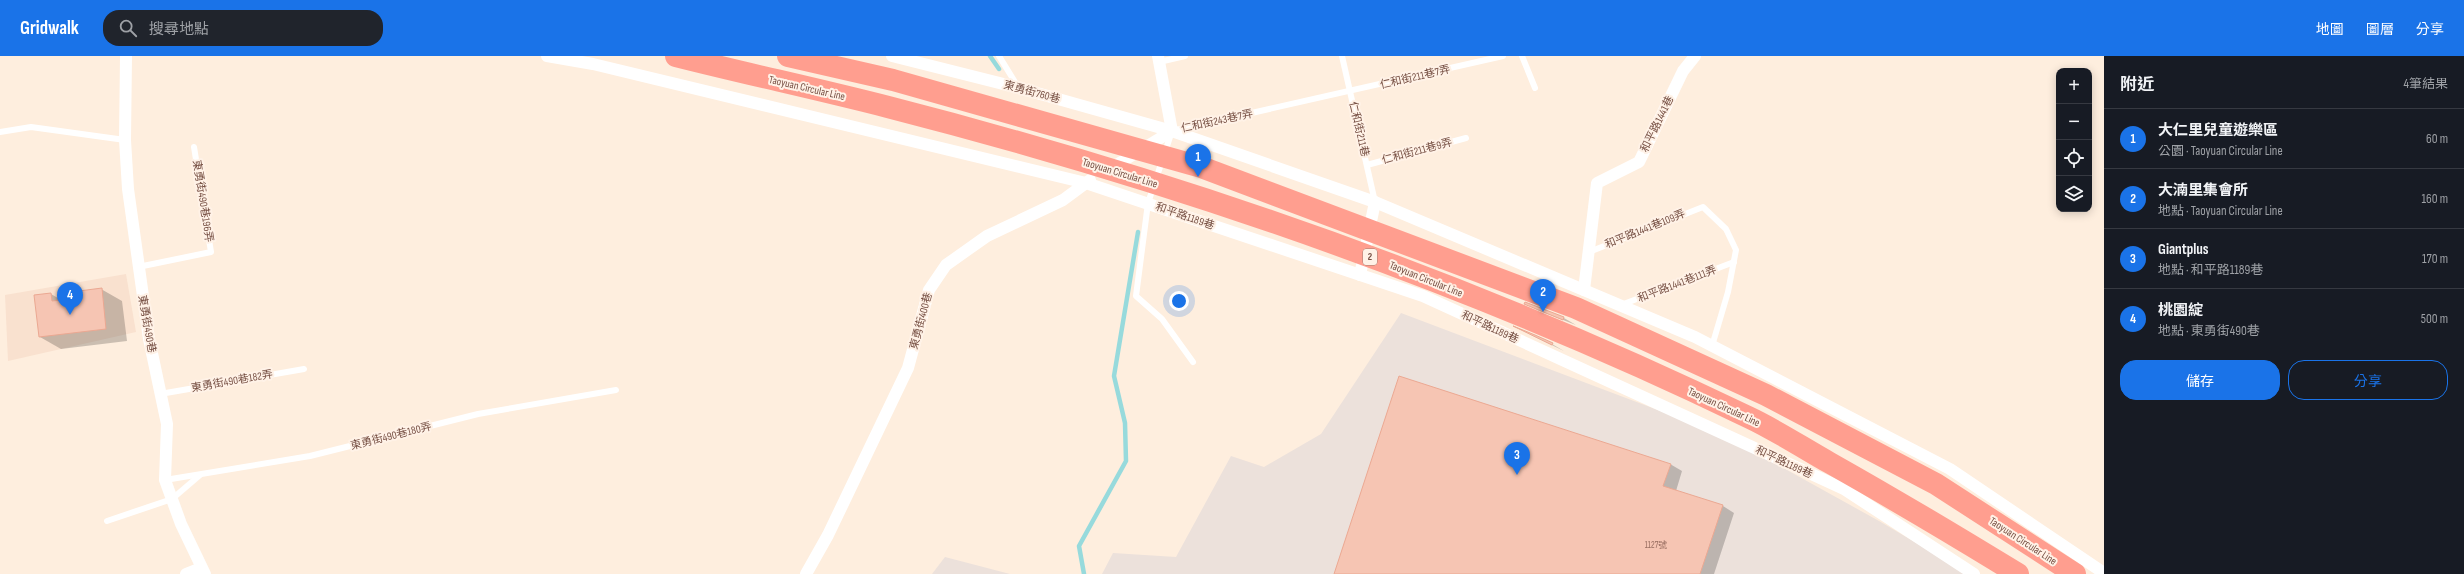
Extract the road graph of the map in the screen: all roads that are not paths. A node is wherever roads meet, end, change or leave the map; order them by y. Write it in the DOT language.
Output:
graph roads {
  1 [pos="126,56"];
  2 [pos="547,56"];
  3 [pos="676,56"];
  4 [pos="788,56"];
  5 [pos="892,56"];
  6 [pos="998,56"];
  7 [pos="1185,56"];
  8 [pos="1342,56"];
  9 [pos="1503,56"];
  10 [pos="1522,56"];
  11 [pos="1695,56"];
  12 [pos="1158,59"];
  13 [pos="594,60"];
  14 [pos="1019,88"];
  15 [pos="1535,88"];
  16 [pos="1351,92"];
  17 [pos="1262,112"];
  18 [pos="1172,131"];
  19 [pos="0,132"];
  20 [pos="1466,138"];
  21 [pos="125,140"];
  22 [pos="194,147"];
  23 [pos="1367,165"];
  24 [pos="1086,183"];
  25 [pos="1375,202"];
  26 [pos="1148,203"];
  27 [pos="1588,252"];
  28 [pos="1734,262"];
  29 [pos="138,267"];
  30 [pos="1360,276"];
  31 [pos="1584,290"];
  32 [pos="1620,305"];
  33 [pos="1712,346"];
  34 [pos="1193,362"];
  35 [pos="304,369"];
  36 [pos="616,390"];
  37 [pos="160,394"];
  38 [pos="202,474"];
  39 [pos="165,480"];
  40 [pos="172,499"];
  41 [pos="107,521"];
  42 [pos="203,571"];
  43 [pos="2104,573"];
  44 [pos="186,574"];
  45 [pos="806,574"];
  46 [pos="1974,574"];
  47 [pos="2018,574"];
  48 [pos="2074,574"];
  1 -- 21 [label="street, 東勇街490巷"];
  2 -- 13 [label="street"];
  3 -- 47 [label="highway, Taoyuan Circular Line / 2"];
  4 -- 48 [label="highway, Taoyuan Circular Line / 2"];
  5 -- 14 [label="street, 東勇街760巷"];
  6 -- 14 [label="lane"];
  7 -- 12 [label="lane"];
  8 -- 16 [label="lane, 仁和街211巷"];
  9 -- 16 [label="lane, 仁和街211巷7弄"];
  10 -- 15 [label="lane"];
  11 -- 27 [label="street, 和平路1441巷"];
  12 -- 18 [label="street"];
  13 -- 24 [label="street"];
  14 -- 18 [label="street, 東勇街760巷"];
  16 -- 17 [label="lane, 仁和街211巷7弄"];
  16 -- 23 [label="lane, 仁和街211巷"];
  17 -- 18 [label="lane, 仁和街243巷7弄"];
  18 -- 24 [label="street, 東勇街400巷"];
  18 -- 25 [label="street"];
  18 -- 26 [label="lane"];
  19 -- 21 [label="lane"];
  20 -- 23 [label="lane, 仁和街211巷9弄"];
  21 -- 29 [label="street, 東勇街490巷"];
  22 -- 29 [label="lane, 東勇街490巷196弄"];
  23 -- 25 [label="lane, 仁和街211巷"];
  24 -- 26 [label="street"];
  24 -- 45 [label="street, 東勇街400巷"];
  25 -- 30 [label="street"];
  25 -- 31 [label="street"];
  26 -- 30 [label="street, 和平路1189巷"];
  26 -- 34 [label="lane, 和平路1189巷"];
  27 -- 28 [label="lane, 和平路1441巷109弄"];
  27 -- 31 [label="street, 和平路1441巷"];
  28 -- 32 [label="lane, 和平路1441巷111弄"];
  28 -- 33 [label="lane"];
  29 -- 37 [label="street, 東勇街490巷"];
  30 -- 46 [label="street, 和平路1189巷"];
  31 -- 32 [label="street"];
  32 -- 33 [label="street"];
  33 -- 43 [label="street"];
  35 -- 37 [label="lane, 東勇街490巷182弄"];
  36 -- 38 [label="lane, 東勇街490巷180弄"];
  37 -- 39 [label="street, 東勇街490巷"];
  38 -- 39 [label="lane, 東勇街490巷180弄"];
  38 -- 40 [label="lane"];
  39 -- 40 [label="street, 東勇街490巷"];
  40 -- 41 [label="lane"];
  40 -- 42 [label="street, 東勇街490巷"];
  42 -- 44 [label="street, 東勇街490巷"];
}
